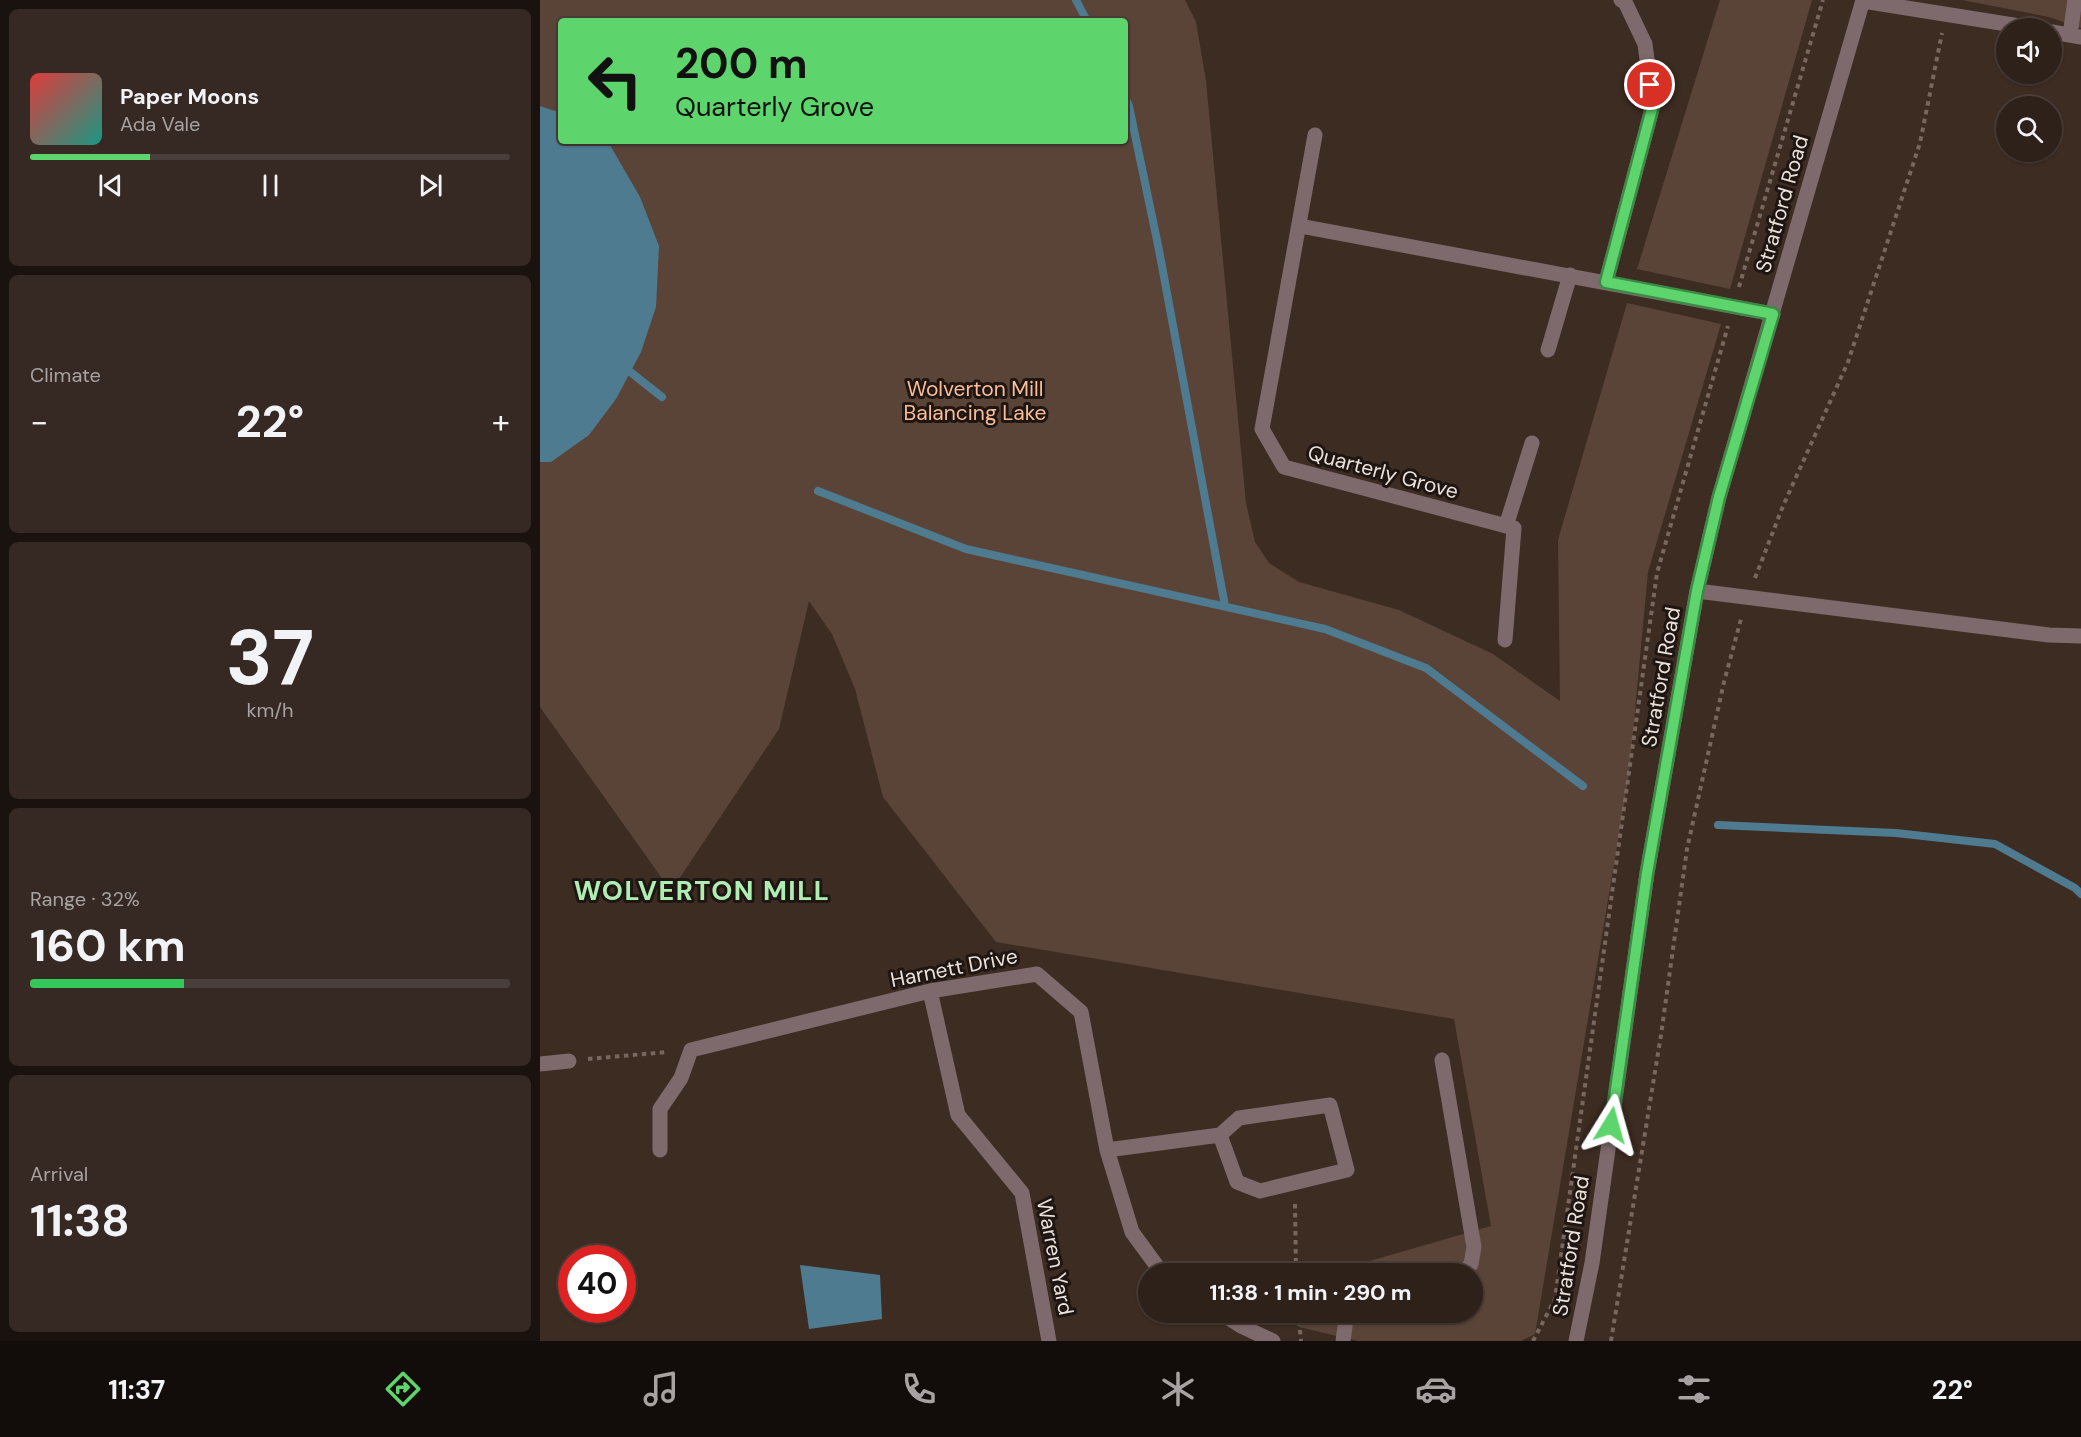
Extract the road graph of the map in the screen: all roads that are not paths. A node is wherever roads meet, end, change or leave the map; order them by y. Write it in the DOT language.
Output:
graph roads {
  1 [pos="1621,0"];
  2 [pos="2075,0"];
  3 [pos="1863,1"];
  4 [pos="1996,23"];
  5 [pos="2075,36"];
  6 [pos="1315,135"];
  7 [pos="1300,226"];
  8 [pos="1570,275"];
  9 [pos="1606,282"];
  10 [pos="1773,314"];
  11 [pos="1548,350"];
  12 [pos="1533,443"];
  13 [pos="1506,526"];
  14 [pos="1697,591"];
  15 [pos="2081,636"];
  16 [pos="1505,640"];
  17 [pos="930,991"];
  18 [pos="1442,1060"];
  19 [pos="569,1061"];
  20 [pos="540,1064"];
  21 [pos="1220,1135"];
  22 [pos="660,1150"];
  23 [pos="1107,1150"];
  24 [pos="1155,1263"];
  25 [pos="1471,1263"];
  26 [pos="1239,1323"];
  27 [pos="1345,1323"];
  28 [pos="1049,1341"];
  29 [pos="1273,1341"];
  30 [pos="1343,1341"];
  31 [pos="1576,1341"];
  1 -- 9 [label="street"];
  2 -- 5 [label="street"];
  3 -- 4 [label="street"];
  3 -- 10 [label="street, Stratford Road"];
  6 -- 7 [label="street, Quarterly Grove"];
  7 -- 8 [label="street"];
  7 -- 13 [label="street, Quarterly Grove"];
  8 -- 9 [label="street"];
  8 -- 11 [label="street"];
  9 -- 10 [label="street"];
  10 -- 14 [label="street, Stratford Road"];
  12 -- 13 [label="street"];
  13 -- 16 [label="street"];
  14 -- 15 [label="street"];
  14 -- 31 [label="street, Stratford Road"];
  17 -- 22 [label="street, Harnett Drive"];
  17 -- 23 [label="street, Harnett Drive"];
  17 -- 28 [label="street, Warren Yard"];
  18 -- 25 [label="street"];
  19 -- 20 [label="street"];
  21 -- 21 [label="street"];
  21 -- 23 [label="street"];
  23 -- 24 [label="street, Harnett Drive"];
  26 -- 29 [label="street"];
  27 -- 30 [label="street"];
}
